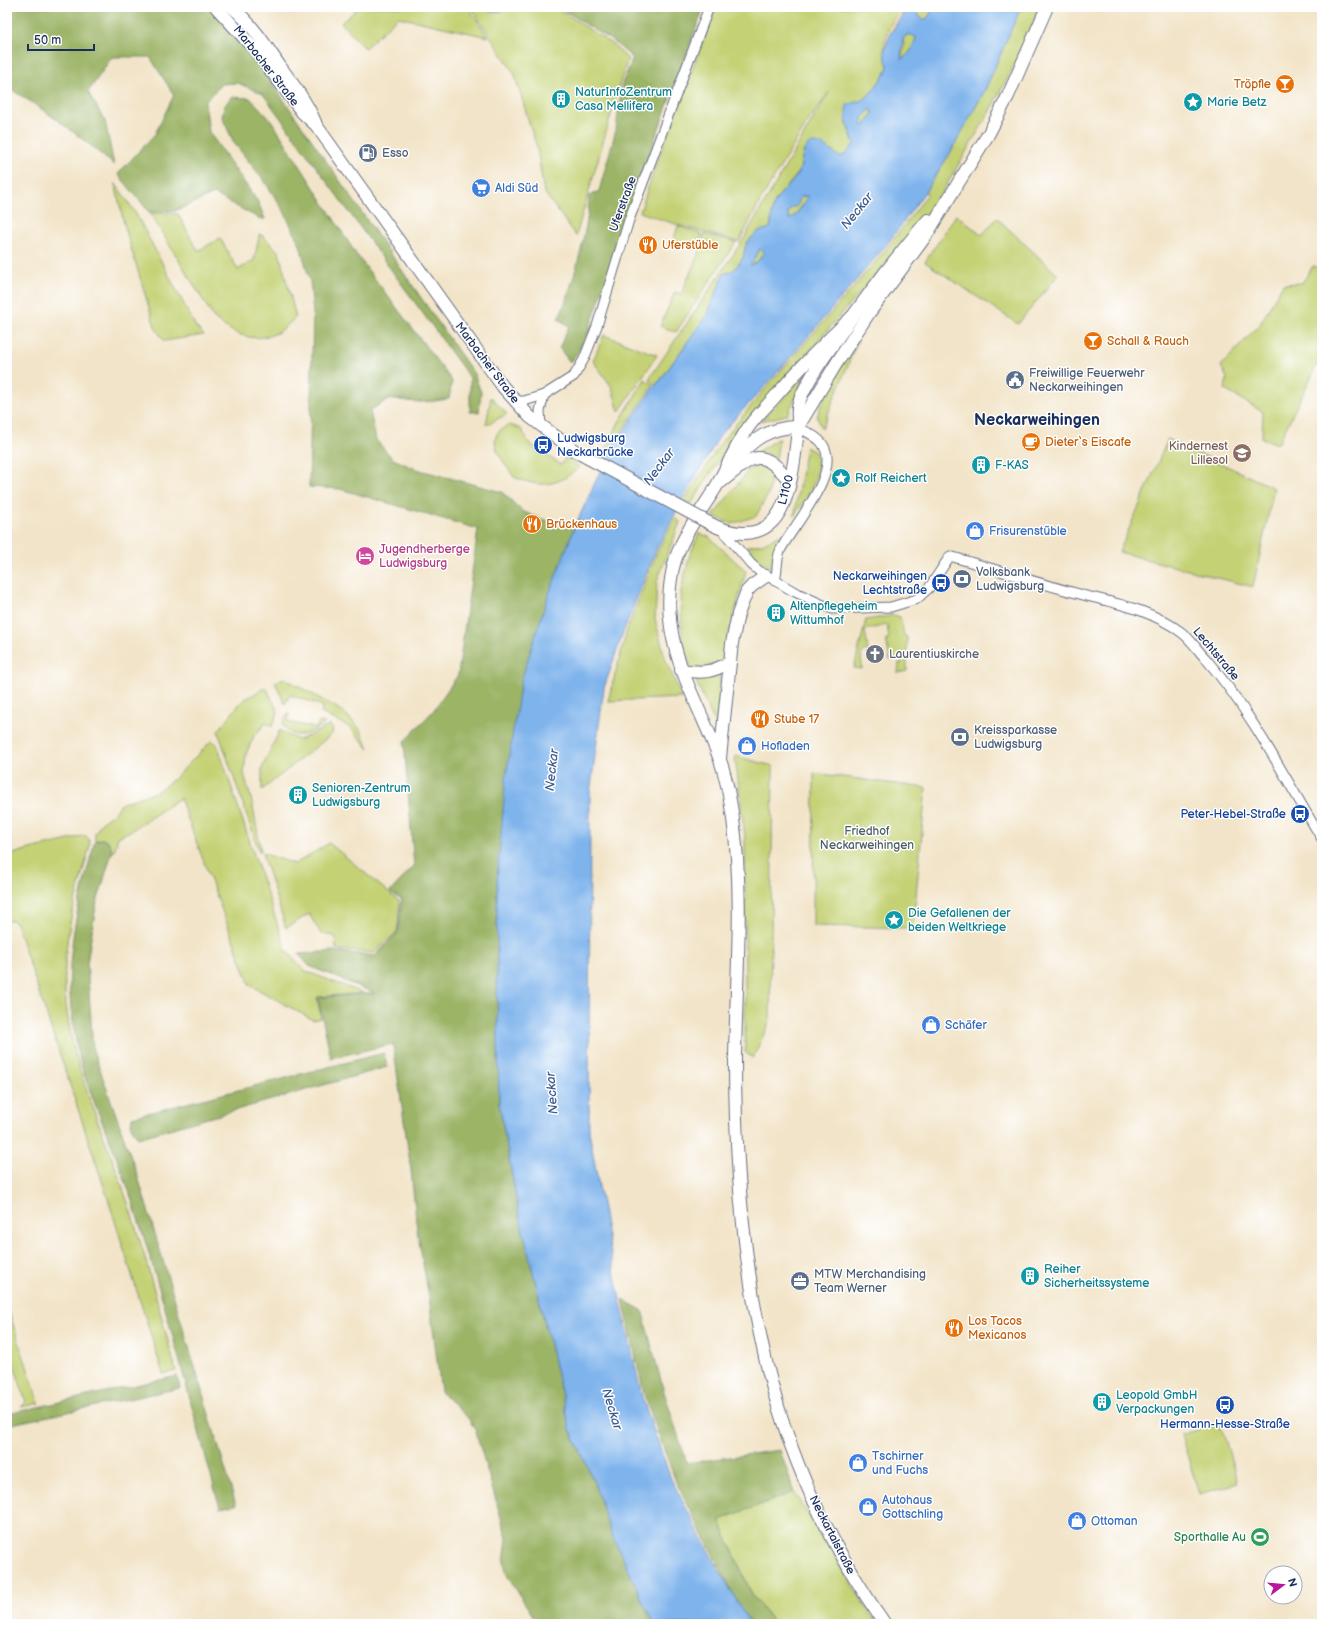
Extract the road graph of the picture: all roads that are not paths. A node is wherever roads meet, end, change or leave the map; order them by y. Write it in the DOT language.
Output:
graph roads {
  1 [pos="216,7"];
  2 [pos="232,7"];
  3 [pos="709,7"];
  4 [pos="1047,7"];
  5 [pos="316,125"];
  6 [pos="945,201"];
  7 [pos="852,317"];
  8 [pos="544,395"];
  9 [pos="515,401"];
  10 [pos="541,426"];
  11 [pos="798,427"];
  12 [pos="790,481"];
  13 [pos="716,486"];
  14 [pos="722,530"];
  15 [pos="771,579"];
  16 [pos="730,662"];
  17 [pos="681,670"];
  18 [pos="720,759"];
  19 [pos="1322,839"];
  20 [pos="885,1624"];
  1 -- 5 [label="main road, Marbacher Straße"];
  2 -- 5 [label="main road, Marbacher Straße"];
  3 -- 8 [label="street, Uferstraße"];
  4 -- 6 [label="main road"];
  5 -- 9 [label="main road, Marbacher Straße"];
  6 -- 7 [label="main road"];
  6 -- 11 [label="main road"];
  7 -- 11 [label="main road"];
  7 -- 13 [label="main road"];
  8 -- 9 [label="street, Uferstraße"];
  8 -- 10 [label="street"];
  9 -- 10 [label="main road, Marbacher Straße"];
  10 -- 14 [label="main road, Marbacher Straße, bridge"];
  11 -- 12 [label="main road, L1100"];
  11 -- 13 [label="main road"];
  11 -- 15 [label="street"];
  12 -- 13 [label="main road"];
  12 -- 14 [label="main road, L1100"];
  13 -- 17 [label="main road"];
  14 -- 15 [label="street"];
  15 -- 16 [label="main road"];
  15 -- 19 [label="street, Lechtstraße"];
  16 -- 17 [label="main road"];
  16 -- 18 [label="main road"];
  17 -- 18 [label="main road"];
  18 -- 20 [label="main road, Neckartalstraße"];
}
